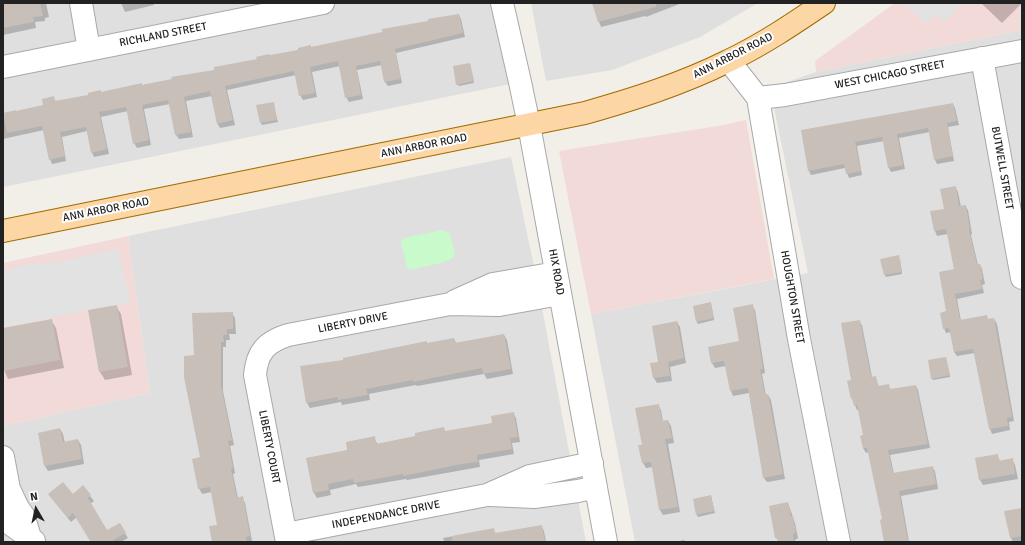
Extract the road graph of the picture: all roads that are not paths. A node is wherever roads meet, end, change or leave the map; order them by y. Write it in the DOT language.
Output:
graph roads {
  1 [pos="81,3"];
  2 [pos="323,3"];
  3 [pos="502,3"];
  4 [pos="824,3"];
  5 [pos="288,6"];
  6 [pos="90,50"];
  7 [pos="1022,51"];
  8 [pos="982,58"];
  9 [pos="729,61"];
  10 [pos="3,67"];
  11 [pos="758,98"];
  12 [pos="529,124"];
  13 [pos="3,231"];
  14 [pos="556,273"];
  15 [pos="1022,278"];
  16 [pos="560,294"];
  17 [pos="450,304"];
  18 [pos="261,353"];
  19 [pos="3,457"];
  20 [pos="592,463"];
  21 [pos="596,487"];
  22 [pos="487,495"];
  23 [pos="3,514"];
  24 [pos="286,538"];
  25 [pos="30,540"];
  26 [pos="606,542"];
  27 [pos="839,542"];
  1 -- 6 [label="street"];
  2 -- 5 [label="street, RICHLAND STREET"];
  3 -- 12 [label="street, HIX ROAD"];
  4 -- 9 [label="main road, ANN ARBOR ROAD"];
  5 -- 6 [label="street, RICHLAND STREET"];
  6 -- 10 [label="street, RICHLAND STREET"];
  7 -- 8 [label="street, WEST CHICAGO STREET"];
  8 -- 11 [label="street, WEST CHICAGO STREET"];
  8 -- 15 [label="street, BUTWELL STREET"];
  9 -- 11 [label="street, HOUGHTON STREET"];
  9 -- 12 [label="main road, ANN ARBOR ROAD"];
  11 -- 27 [label="street, HOUGHTON STREET"];
  12 -- 13 [label="main road, ANN ARBOR ROAD"];
  12 -- 14 [label="street, HIX ROAD"];
  14 -- 16 [label="street, HIX ROAD"];
  14 -- 17 [label="street"];
  16 -- 17 [label="street"];
  16 -- 20 [label="street, HIX ROAD"];
  17 -- 18 [label="street, LIBERTY DRIVE"];
  18 -- 24 [label="street, LIBERTY COURT"];
  19 -- 25 [label="street"];
  20 -- 21 [label="street, HIX ROAD"];
  20 -- 22 [label="street"];
  21 -- 22 [label="street"];
  21 -- 26 [label="street, HIX ROAD"];
  22 -- 24 [label="street, INDEPENDANCE DRIVE"];
  23 -- 25 [label="street"];
}
